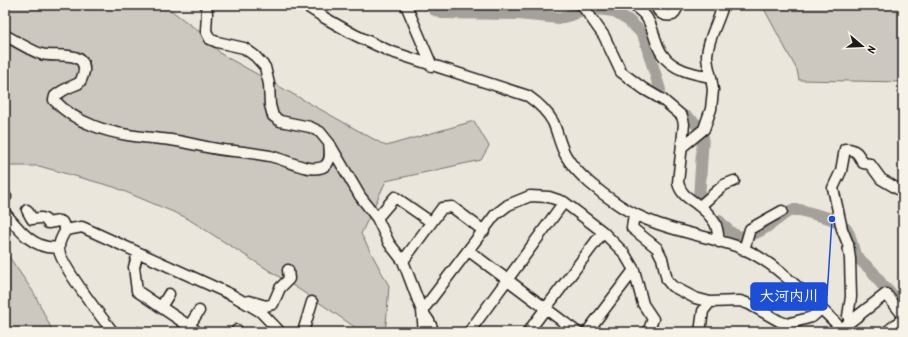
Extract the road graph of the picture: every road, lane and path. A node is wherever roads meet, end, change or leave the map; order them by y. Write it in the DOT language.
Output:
graph roads {
  1 [pos="206,5"];
  2 [pos="306,5"];
  3 [pos="406,5"];
  4 [pos="633,5"];
  5 [pos="656,5"];
  6 [pos="678,5"];
  7 [pos="723,5"];
  8 [pos="584,9"];
  9 [pos="5,35"];
  10 [pos="432,66"];
  11 [pos="711,77"];
  12 [pos="329,143"];
  13 [pos="682,147"];
  14 [pos="734,181"];
  15 [pos="903,192"];
  16 [pos="564,202"];
  17 [pos="700,206"];
  18 [pos="27,210"];
  19 [pos="782,211"];
  20 [pos="5,213"];
  21 [pos="634,214"];
  22 [pos="378,218"];
  23 [pos="432,222"];
  24 [pos="66,230"];
  25 [pos="484,231"];
  26 [pos="602,232"];
  27 [pos="747,240"];
  28 [pos="719,242"];
  29 [pos="59,247"];
  30 [pos="469,251"];
  31 [pos="138,253"];
  32 [pos="403,261"];
  33 [pos="288,270"];
  34 [pos="634,270"];
  35 [pos="507,280"];
  36 [pos="169,294"];
  37 [pos="239,299"];
  38 [pos="312,302"];
  39 [pos="710,302"];
  40 [pos="161,307"];
  41 [pos="546,308"];
  42 [pos="821,309"];
  43 [pos="199,311"];
  44 [pos="422,311"];
  45 [pos="903,316"];
  46 [pos="903,320"];
  47 [pos="850,321"];
  48 [pos="843,330"];
  49 [pos="113,332"];
  50 [pos="280,332"];
  51 [pos="304,332"];
  52 [pos="424,332"];
  53 [pos="434,332"];
  54 [pos="469,332"];
  55 [pos="528,332"];
  56 [pos="577,332"];
  57 [pos="587,332"];
  58 [pos="648,332"];
  59 [pos="697,332"];
  60 [pos="888,332"];
  1 -- 12 [label="street"];
  2 -- 10 [label="street"];
  3 -- 10 [label="street"];
  4 -- 11 [label="street"];
  5 -- 6 [label="street"];
  7 -- 11 [label="street"];
  8 -- 13 [label="street"];
  9 -- 12 [label="street"];
  10 -- 21 [label="street"];
  11 -- 13 [label="street"];
  12 -- 22 [label="street"];
  13 -- 17 [label="street"];
  14 -- 17 [label="street"];
  15 -- 47 [label="street"];
  16 -- 25 [label="street"];
  16 -- 26 [label="street"];
  16 -- 35 [label="street"];
  17 -- 28 [label="street"];
  18 -- 24 [label="street"];
  19 -- 27 [label="street"];
  20 -- 29 [label="street"];
  21 -- 28 [label="street"];
  21 -- 39 [label="street"];
  22 -- 23 [label="street"];
  22 -- 32 [label="street"];
  23 -- 25 [label="street"];
  23 -- 32 [label="street"];
  24 -- 29 [label="street"];
  24 -- 31 [label="street"];
  25 -- 30 [label="street"];
  26 -- 34 [label="street"];
  26 -- 41 [label="street"];
  27 -- 28 [label="street"];
  27 -- 42 [label="street"];
  29 -- 49 [label="street"];
  30 -- 35 [label="street"];
  30 -- 44 [label="street"];
  31 -- 37 [label="street"];
  31 -- 40 [label="street"];
  32 -- 44 [label="street"];
  33 -- 37 [label="street"];
  34 -- 57 [label="street"];
  34 -- 58 [label="street"];
  35 -- 41 [label="street"];
  35 -- 54 [label="street"];
  36 -- 40 [label="street"];
  37 -- 50 [label="street"];
  38 -- 51 [label="street"];
  39 -- 42 [label="street"];
  39 -- 59 [label="street"];
  40 -- 43 [label="street"];
  41 -- 55 [label="street"];
  41 -- 56 [label="street"];
  42 -- 48 [label="street"];
  44 -- 52 [label="street"];
  44 -- 53 [label="street"];
  45 -- 47 [label="street"];
  46 -- 60 [label="main road"];
  47 -- 48 [label="street"];
}
